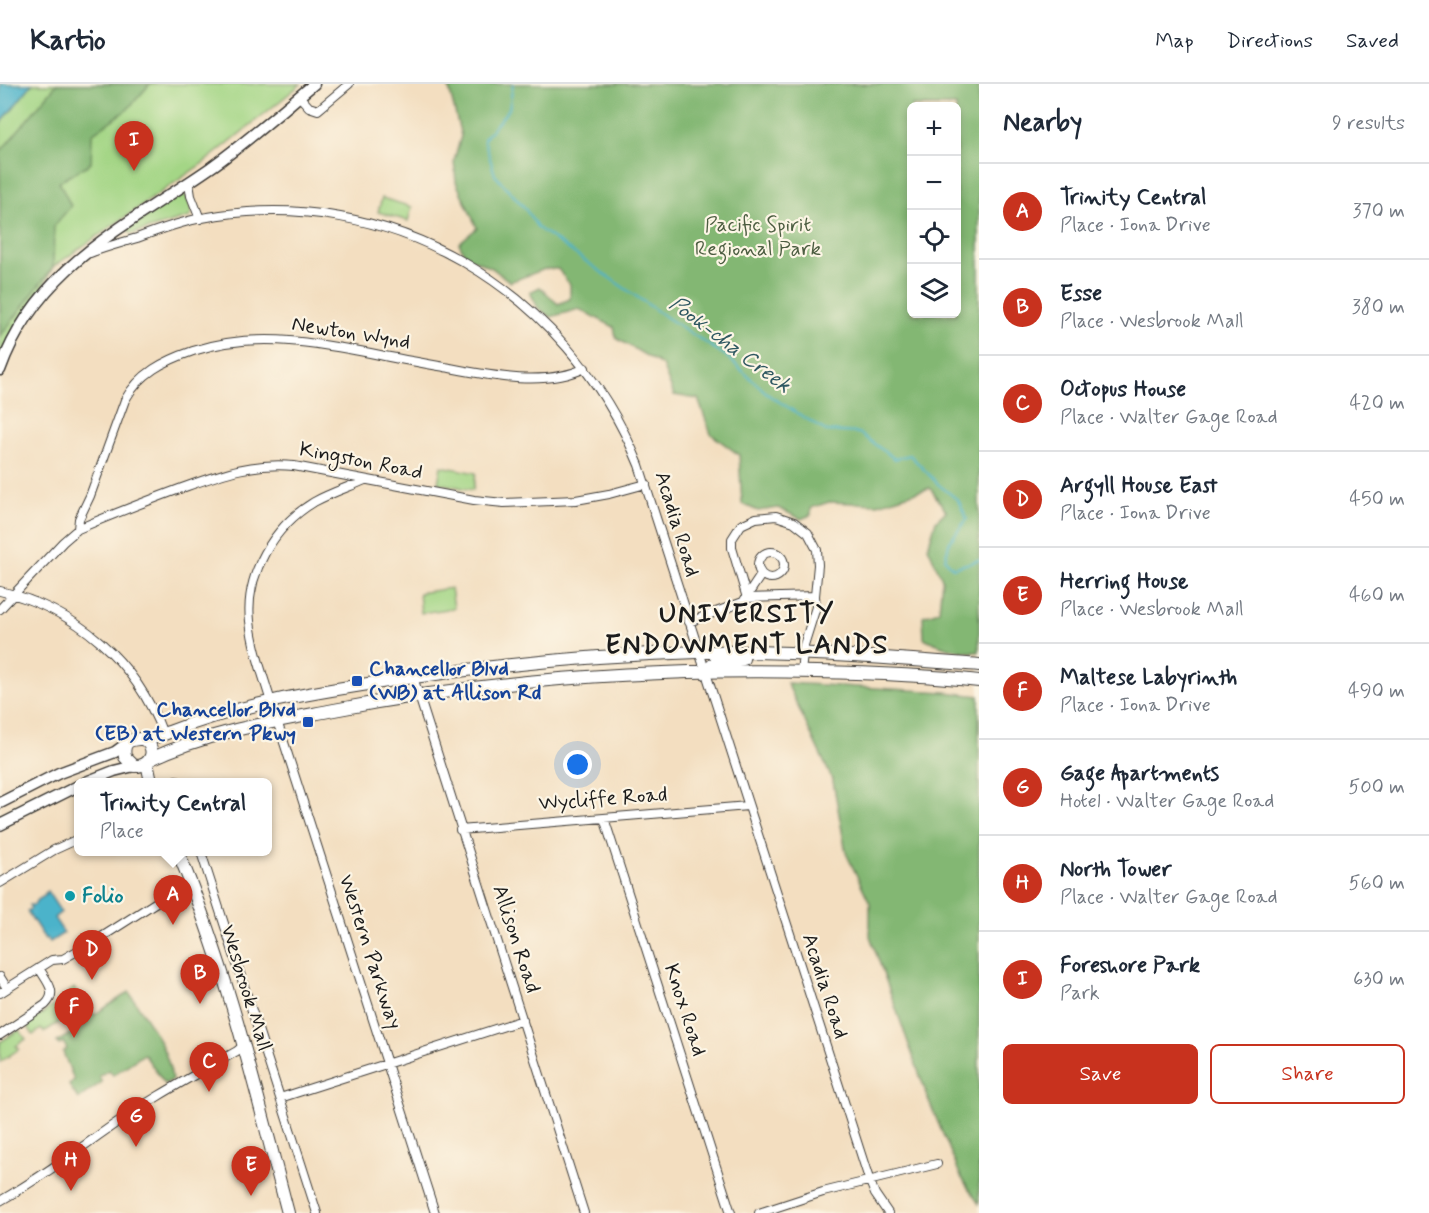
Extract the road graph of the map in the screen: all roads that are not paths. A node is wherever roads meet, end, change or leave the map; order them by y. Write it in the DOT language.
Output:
graph roads {
  1 [pos="314,84"];
  2 [pos="349,84"];
  3 [pos="299,96"];
  4 [pos="189,183"];
  5 [pos="200,219"];
  6 [pos="120,228"];
  7 [pos="133,239"];
  8 [pos="79,257"];
  9 [pos="585,368"];
  10 [pos="0,370"];
  11 [pos="365,480"];
  12 [pos="645,484"];
  13 [pos="78,529"];
  14 [pos="761,575"];
  15 [pos="0,591"];
  16 [pos="15,595"];
  17 [pos="815,596"];
  18 [pos="747,598"];
  19 [pos="0,609"];
  20 [pos="689,622"];
  21 [pos="699,652"];
  22 [pos="776,653"];
  23 [pos="803,654"];
  24 [pos="979,665"];
  25 [pos="706,671"];
  26 [pos="801,672"];
  27 [pos="413,677"];
  28 [pos="979,681"];
  29 [pos="417,695"];
  30 [pos="271,702"];
  31 [pos="277,721"];
  32 [pos="163,734"];
  33 [pos="143,739"];
  34 [pos="126,744"];
  35 [pos="143,764"];
  36 [pos="98,778"];
  37 [pos="148,778"];
  38 [pos="74,788"];
  39 [pos="0,803"];
  40 [pos="748,806"];
  41 [pos="604,818"];
  42 [pos="0,825"];
  43 [pos="460,830"];
  44 [pos="74,841"];
  45 [pos="180,856"];
  46 [pos="202,856"];
  47 [pos="191,880"];
  48 [pos="0,883"];
  49 [pos="39,968"];
  50 [pos="0,977"];
  51 [pos="3,990"];
  52 [pos="523,1020"];
  53 [pos="0,1035"];
  54 [pos="244,1045"];
  55 [pos="387,1064"];
  56 [pos="280,1098"];
  57 [pos="269,1139"];
  58 [pos="937,1164"];
  59 [pos="869,1179"];
  60 [pos="0,1201"];
  61 [pos="280,1213"];
  62 [pos="288,1213"];
  63 [pos="317,1213"];
  64 [pos="435,1213"];
  65 [pos="584,1213"];
  66 [pos="730,1213"];
  67 [pos="759,1213"];
  68 [pos="888,1213"];
  1 -- 3 [label="street"];
  2 -- 3 [label="street"];
  3 -- 4 [label="street"];
  4 -- 5 [label="street"];
  4 -- 6 [label="street"];
  5 -- 7 [label="street, Acadia Road"];
  5 -- 9 [label="street, Acadia Road"];
  6 -- 7 [label="street"];
  6 -- 8 [label="street"];
  7 -- 8 [label="street, Acadia Road"];
  8 -- 10 [label="street"];
  9 -- 12 [label="street, Acadia Road"];
  9 -- 13 [label="street, Newton Wynd"];
  11 -- 12 [label="street, Kingston Road"];
  11 -- 13 [label="street, Kingston Road"];
  11 -- 30 [label="street, Western Parkway"];
  12 -- 20 [label="street, Acadia Road"];
  13 -- 16 [label="street, Newton Wynd"];
  14 -- 18 [label="street"];
  15 -- 16 [label="street"];
  16 -- 19 [label="street, Newton Wynd"];
  16 -- 32 [label="street"];
  17 -- 18 [label="street"];
  17 -- 18 [label="street"];
  17 -- 23 [label="street"];
  18 -- 20 [label="street"];
  20 -- 21 [label="street, Acadia Road"];
  21 -- 22 [label="main road"];
  21 -- 25 [label="street, Acadia Road"];
  21 -- 27 [label="main road"];
  22 -- 23 [label="main road"];
  22 -- 25 [label="main road"];
  23 -- 24 [label="main road"];
  23 -- 26 [label="street"];
  25 -- 26 [label="main road"];
  25 -- 29 [label="main road"];
  25 -- 40 [label="street, Acadia Road"];
  26 -- 28 [label="main road"];
  27 -- 29 [label="street, Allison Road"];
  27 -- 30 [label="main road"];
  29 -- 31 [label="main road"];
  29 -- 43 [label="street, Allison Road"];
  30 -- 31 [label="street, Western Parkway"];
  30 -- 32 [label="main road"];
  31 -- 35 [label="main road"];
  31 -- 55 [label="street, Western Parkway"];
  32 -- 33 [label="main road"];
  33 -- 34 [label="main road"];
  33 -- 35 [label="main road"];
  34 -- 35 [label="main road"];
  34 -- 39 [label="street"];
  35 -- 36 [label="street"];
  35 -- 37 [label="main road"];
  38 -- 42 [label="street"];
  40 -- 41 [label="street, Wycliffe Road"];
  40 -- 59 [label="street, Acadia Road"];
  41 -- 43 [label="street, Wycliffe Road"];
  41 -- 66 [label="street, Knox Road"];
  43 -- 52 [label="street, Allison Road"];
  44 -- 48 [label="street"];
  45 -- 47 [label="main road, Wesbrook Mall"];
  46 -- 56 [label="street"];
  47 -- 49 [label="street"];
  47 -- 54 [label="main road, Wesbrook Mall"];
  49 -- 51 [label="street"];
  49 -- 53 [label="street"];
  50 -- 51 [label="street"];
  52 -- 55 [label="street"];
  52 -- 65 [label="street, Allison Road"];
  54 -- 57 [label="main road, Wesbrook Mall"];
  54 -- 60 [label="street"];
  55 -- 56 [label="street"];
  55 -- 64 [label="street, Western Parkway"];
  56 -- 63 [label="street"];
  57 -- 61 [label="main road, Wesbrook Mall"];
  57 -- 62 [label="main road, Wesbrook Mall"];
  58 -- 59 [label="street"];
  59 -- 67 [label="street"];
  59 -- 68 [label="street, Acadia Road"];
}
